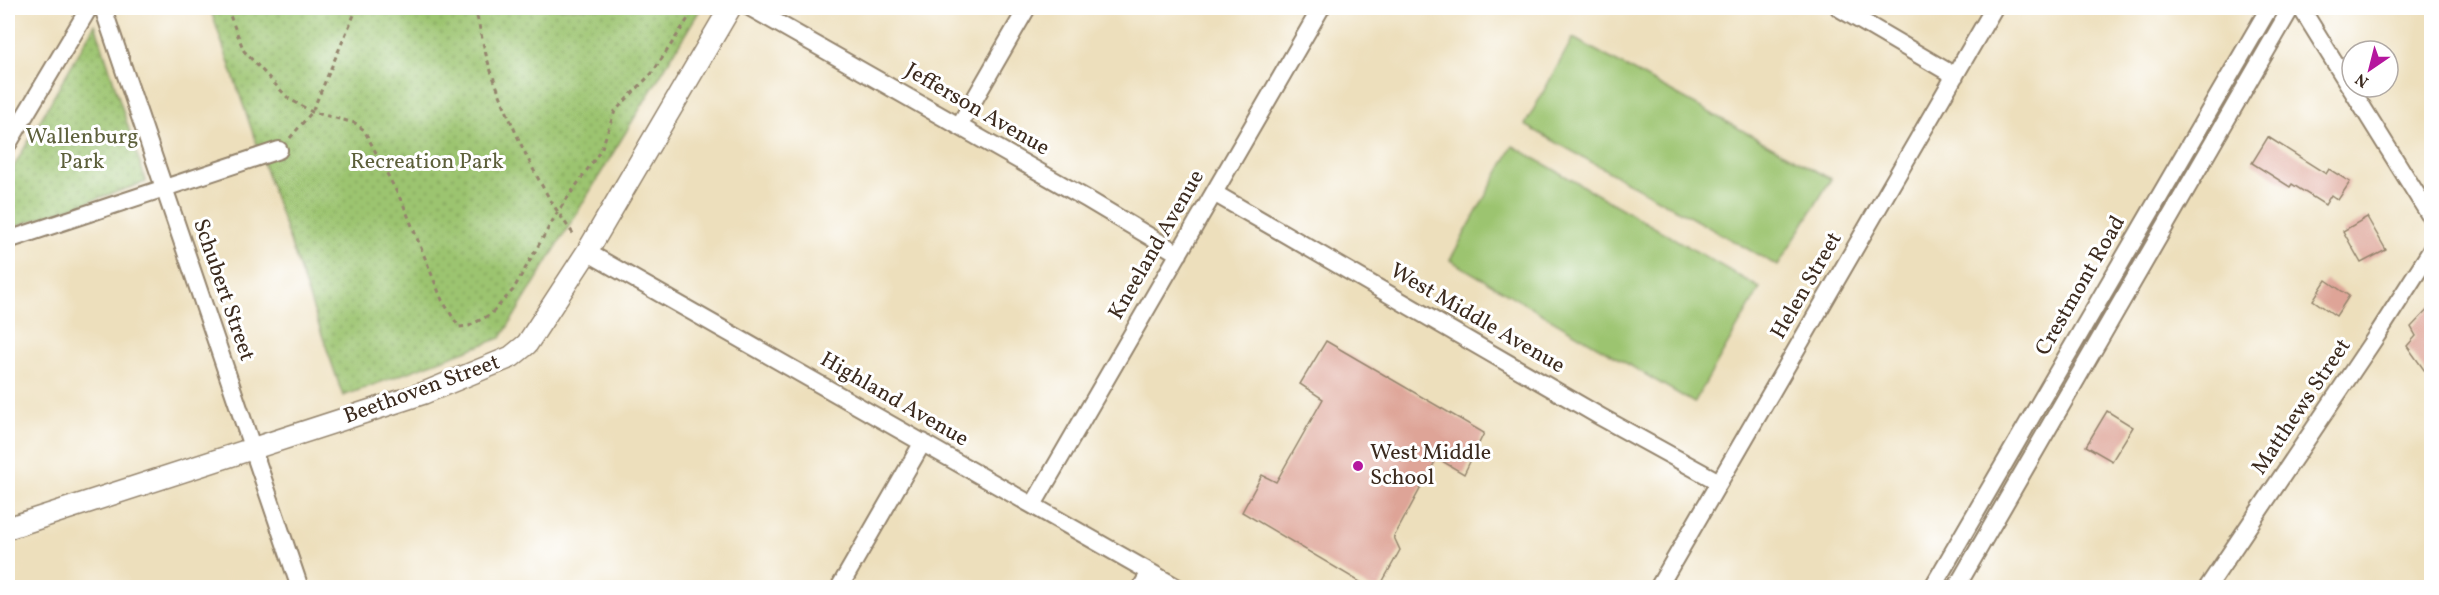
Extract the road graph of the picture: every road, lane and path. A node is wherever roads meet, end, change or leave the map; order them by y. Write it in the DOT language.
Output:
graph roads {
  1 [pos="89,8"];
  2 [pos="103,8"];
  3 [pos="227,8"];
  4 [pos="357,8"];
  5 [pos="475,8"];
  6 [pos="695,8"];
  7 [pos="730,8"];
  8 [pos="751,8"];
  9 [pos="1027,8"];
  10 [pos="1321,8"];
  11 [pos="1839,8"];
  12 [pos="1994,8"];
  13 [pos="2269,8"];
  14 [pos="2291,8"];
  15 [pos="2301,8"];
  16 [pos="1955,76"];
  17 [pos="312,112"];
  18 [pos="959,126"];
  19 [pos="8,144"];
  20 [pos="279,150"];
  21 [pos="165,189"];
  22 [pos="1214,192"];
  23 [pos="557,213"];
  24 [pos="2432,219"];
  25 [pos="8,240"];
  26 [pos="2432,249"];
  27 [pos="587,252"];
  28 [pos="1179,254"];
  29 [pos="923,442"];
  30 [pos="252,448"];
  31 [pos="2010,452"];
  32 [pos="2028,463"];
  33 [pos="1719,482"];
  34 [pos="1033,505"];
  35 [pos="8,528"];
  36 [pos="1150,572"];
  37 [pos="300,588"];
  38 [pos="839,588"];
  39 [pos="1141,588"];
  40 [pos="1178,588"];
  41 [pos="1658,588"];
  42 [pos="1932,588"];
  43 [pos="1956,588"];
  44 [pos="2207,588"];
  1 -- 19 [label="street"];
  2 -- 21 [label="street, Schubert Street"];
  3 -- 17 [label="path"];
  4 -- 17 [label="path"];
  5 -- 23 [label="path"];
  6 -- 23 [label="path"];
  7 -- 27 [label="street, Beethoven Street"];
  8 -- 18 [label="street, Jefferson Avenue"];
  9 -- 18 [label="street"];
  10 -- 22 [label="street, Kneeland Avenue"];
  11 -- 16 [label="street"];
  12 -- 16 [label="street, Helen Street"];
  13 -- 31 [label="street, Crestmont Road"];
  14 -- 32 [label="street, Crestmont Road"];
  15 -- 24 [label="street"];
  16 -- 33 [label="street, Helen Street"];
  17 -- 20 [label="path"];
  17 -- 23 [label="path"];
  18 -- 28 [label="street, Jefferson Avenue"];
  20 -- 21 [label="street"];
  21 -- 25 [label="street"];
  21 -- 30 [label="street, Schubert Street"];
  22 -- 28 [label="street, Kneeland Avenue"];
  22 -- 33 [label="street, West Middle Avenue"];
  23 -- 27 [label="path"];
  26 -- 44 [label="street, Matthews Street"];
  27 -- 29 [label="street, Highland Avenue"];
  27 -- 30 [label="street, Beethoven Street"];
  28 -- 34 [label="street, Kneeland Avenue"];
  29 -- 34 [label="street, Highland Avenue"];
  29 -- 38 [label="street"];
  30 -- 35 [label="street, Beethoven Street"];
  30 -- 37 [label="street, Schubert Street"];
  31 -- 32 [label="street"];
  31 -- 42 [label="street, Crestmont Road"];
  32 -- 43 [label="street, Crestmont Road"];
  33 -- 41 [label="street, Helen Street"];
  34 -- 36 [label="street, Highland Avenue"];
  36 -- 39 [label="street"];
  36 -- 40 [label="street, Highland Avenue"];
}
